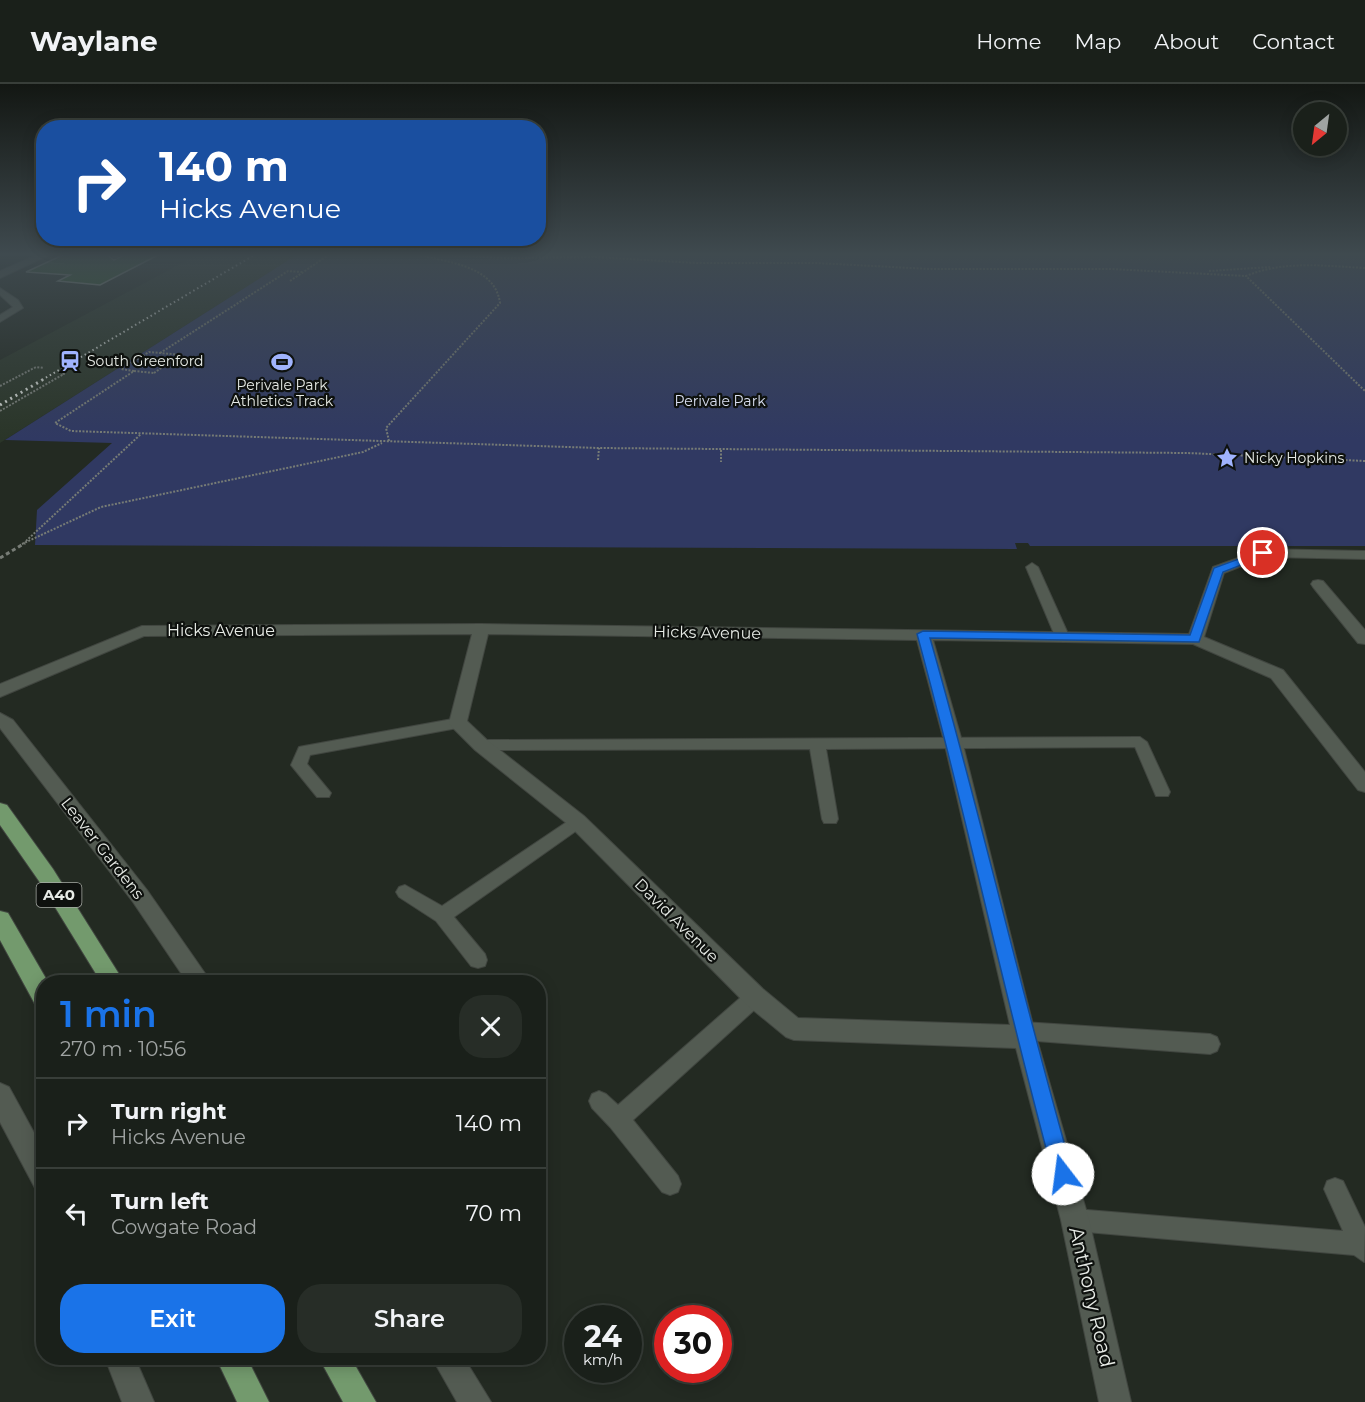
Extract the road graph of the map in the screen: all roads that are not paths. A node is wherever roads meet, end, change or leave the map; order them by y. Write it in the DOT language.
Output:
graph roads {
  1 [pos="1365,555"];
  2 [pos="1032,567"];
  3 [pos="1318,584"];
  4 [pos="1348,620"];
  5 [pos="1365,621"];
  6 [pos="481,629"];
  7 [pos="923,634"];
  8 [pos="1062,636"];
  9 [pos="1195,639"];
  10 [pos="1364,639"];
  11 [pos="0,691"];
  12 [pos="4,722"];
  13 [pos="458,723"];
  14 [pos="953,741"];
  15 [pos="817,742"];
  16 [pos="481,745"];
  17 [pos="1365,785"];
  18 [pos="1162,792"];
  19 [pos="323,793"];
  20 [pos="0,810"];
  21 [pos="830,819"];
  22 [pos="577,821"];
  23 [pos="405,892"];
  24 [pos="442,916"];
  25 [pos="0,920"];
  26 [pos="478,960"];
  27 [pos="109,975"];
  28 [pos="195,975"];
  29 [pos="36,984"];
  30 [pos="755,997"];
  31 [pos="1025,1034"];
  32 [pos="1210,1044"];
  33 [pos="0,1096"];
  34 [pos="599,1101"];
  35 [pos="618,1119"];
  36 [pos="36,1164"];
  37 [pos="670,1184"];
  38 [pos="1335,1189"];
  39 [pos="1075,1220"];
  40 [pos="1363,1248"];
  41 [pos="123,1365"];
  42 [pos="234,1365"];
  43 [pos="338,1365"];
  44 [pos="451,1365"];
  45 [pos="138,1402"];
  46 [pos="253,1402"];
  47 [pos="360,1402"];
  48 [pos="475,1402"];
  49 [pos="1115,1402"];
  1 -- 9 [label="street"];
  2 -- 8 [label="lane"];
  3 -- 4 [label="street"];
  4 -- 5 [label="street"];
  4 -- 10 [label="street"];
  6 -- 7 [label="street, Hicks Avenue"];
  6 -- 11 [label="street, Hicks Avenue"];
  6 -- 13 [label="street"];
  7 -- 8 [label="street, Hicks Avenue"];
  7 -- 14 [label="street, Anthony Road"];
  8 -- 9 [label="street, Hicks Avenue"];
  9 -- 17 [label="street, Hicks Avenue"];
  12 -- 28 [label="street, Leaver Gardens"];
  13 -- 16 [label="street, David Avenue"];
  13 -- 19 [label="lane"];
  14 -- 15 [label="lane"];
  14 -- 18 [label="lane"];
  14 -- 31 [label="street, Anthony Road"];
  15 -- 16 [label="lane"];
  15 -- 21 [label="lane"];
  16 -- 22 [label="street, David Avenue"];
  20 -- 27 [label="highway, A40"];
  22 -- 24 [label="lane"];
  22 -- 30 [label="street, David Avenue"];
  23 -- 24 [label="lane"];
  24 -- 26 [label="lane"];
  25 -- 29 [label="highway"];
  30 -- 31 [label="street, David Avenue"];
  30 -- 35 [label="lane"];
  31 -- 32 [label="lane"];
  31 -- 39 [label="street, Anthony Road"];
  33 -- 36 [label="street"];
  34 -- 35 [label="lane"];
  35 -- 37 [label="lane"];
  38 -- 40 [label="lane"];
  39 -- 40 [label="lane"];
  39 -- 49 [label="street, Anthony Road"];
  41 -- 45 [label="street"];
  42 -- 46 [label="highway"];
  43 -- 47 [label="highway"];
  44 -- 48 [label="street"];
}
